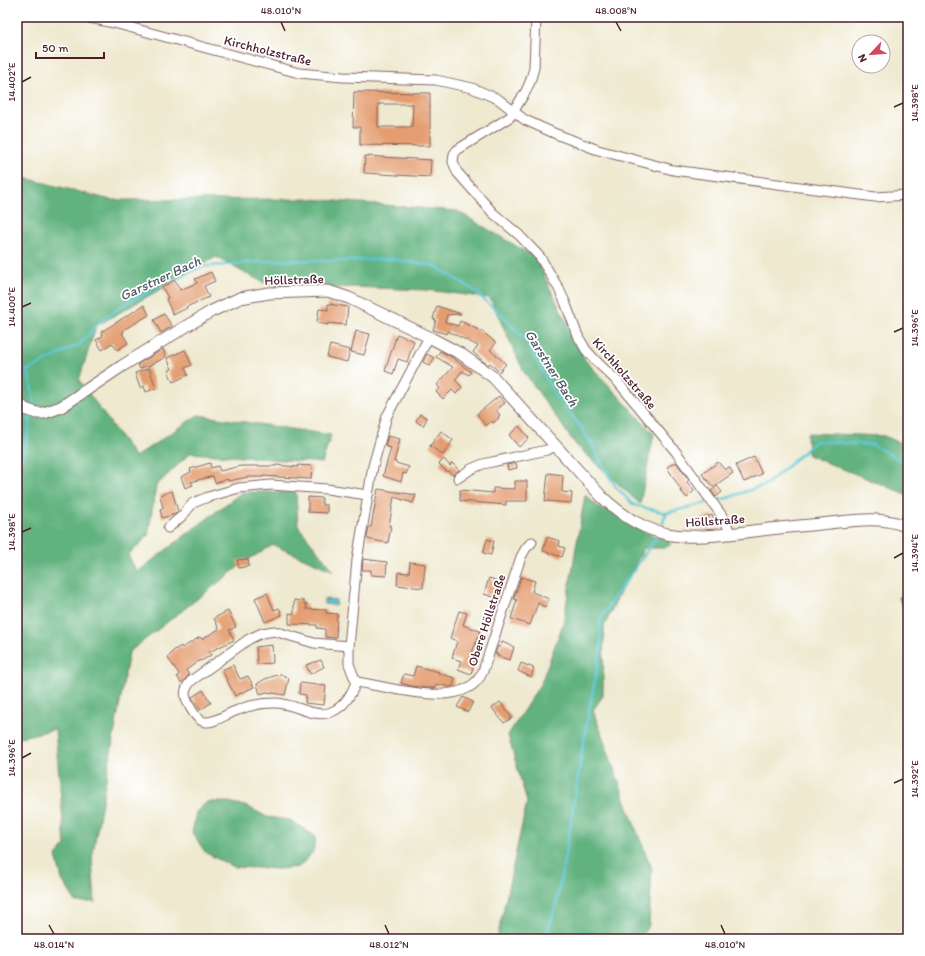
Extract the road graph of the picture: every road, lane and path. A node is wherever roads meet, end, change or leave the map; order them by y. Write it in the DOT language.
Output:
graph roads {
  1 [pos="84,17"];
  2 [pos="536,17"];
  3 [pos="514,112"];
  4 [pos="908,195"];
  5 [pos="429,337"];
  6 [pos="17,402"];
  7 [pos="556,446"];
  8 [pos="458,478"];
  9 [pos="368,495"];
  10 [pos="908,527"];
  11 [pos="168,528"];
  12 [pos="730,533"];
  13 [pos="532,542"];
  14 [pos="349,646"];
  15 [pos="356,682"];
  1 -- 3 [label="street, Kirchholzstraße"];
  2 -- 3 [label="street"];
  3 -- 4 [label="street, Kirchholzstraße"];
  3 -- 12 [label="street, Kirchholzstraße"];
  5 -- 6 [label="street, Höllstraße"];
  5 -- 7 [label="street, Höllstraße"];
  5 -- 9 [label="street"];
  7 -- 8 [label="street"];
  7 -- 12 [label="street, Höllstraße"];
  9 -- 11 [label="street"];
  9 -- 14 [label="street"];
  10 -- 12 [label="street, Höllstraße"];
  13 -- 15 [label="street, Obere Höllstraße"];
  14 -- 15 [label="street"];
  14 -- 15 [label="street"];
}
